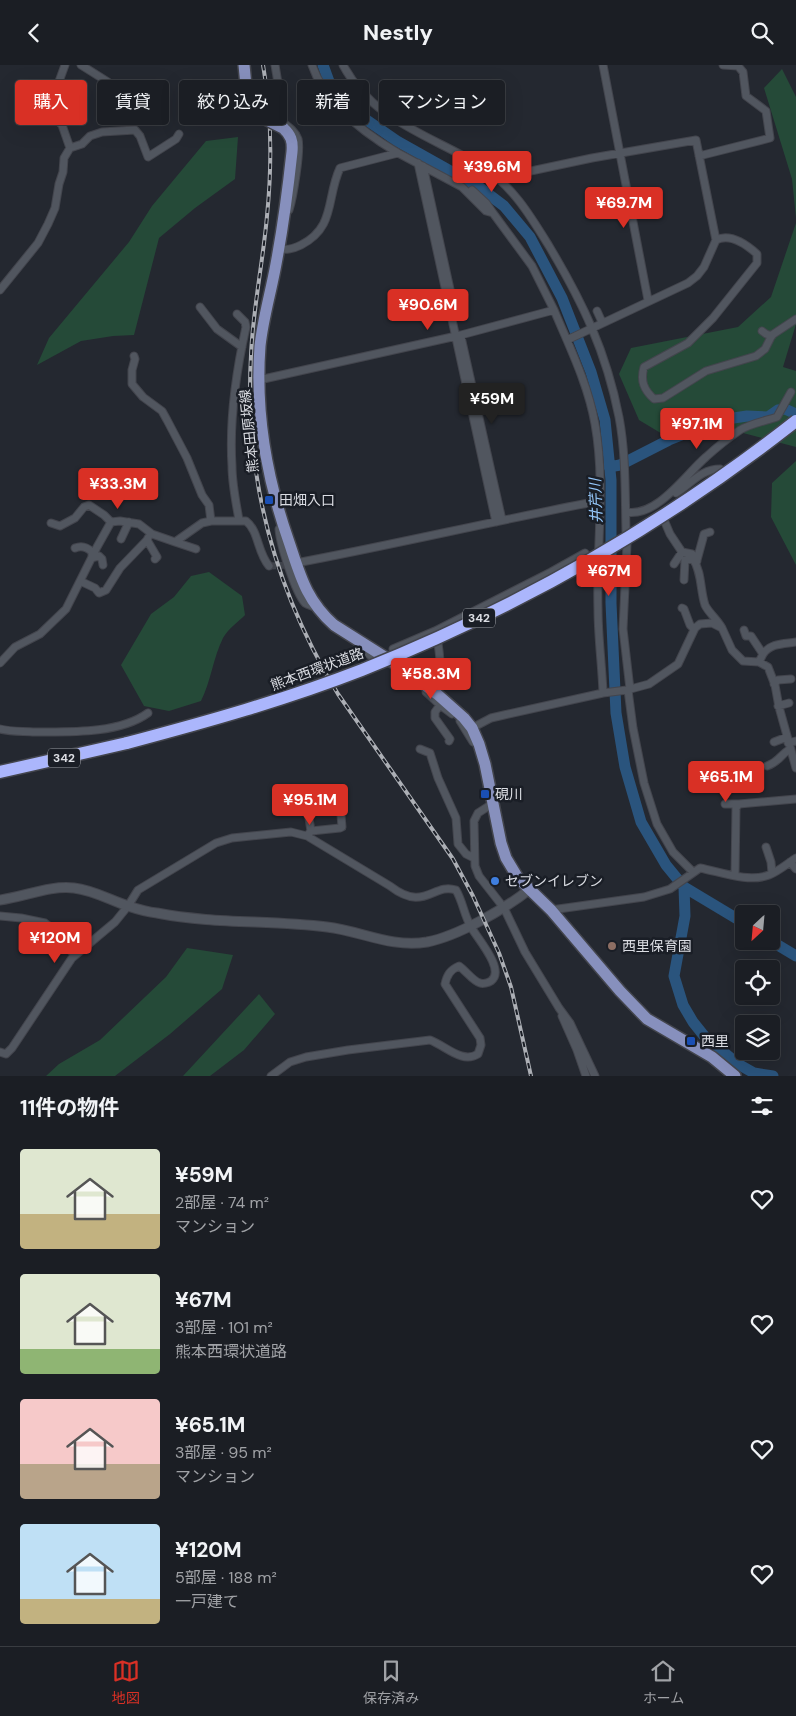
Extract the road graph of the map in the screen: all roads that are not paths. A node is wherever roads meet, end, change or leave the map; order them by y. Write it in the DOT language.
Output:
graph roads {
  1 [pos="65,65"];
  2 [pos="81,65"];
  3 [pos="244,65"];
  4 [pos="275,65"];
  5 [pos="312,65"];
  6 [pos="342,65"];
  7 [pos="603,65"];
  8 [pos="723,65"];
  9 [pos="105,80"];
  10 [pos="180,134"];
  11 [pos="70,148"];
  12 [pos="398,153"];
  13 [pos="621,155"];
  14 [pos="698,157"];
  15 [pos="420,164"];
  16 [pos="498,178"];
  17 [pos="472,190"];
  18 [pos="493,213"];
  19 [pos="716,240"];
  20 [pos="280,249"];
  21 [pos="0,290"];
  22 [pos="648,300"];
  23 [pos="200,307"];
  24 [pos="554,310"];
  25 [pos="597,311"];
  26 [pos="237,315"];
  27 [pos="796,319"];
  28 [pos="602,322"];
  29 [pos="589,329"];
  30 [pos="762,331"];
  31 [pos="458,336"];
  32 [pos="772,336"];
  33 [pos="568,339"];
  34 [pos="242,347"];
  35 [pos="134,356"];
  36 [pos="259,380"];
  37 [pos="792,392"];
  38 [pos="796,421"];
  39 [pos="720,469"];
  40 [pos="668,495"];
  41 [pos="599,501"];
  42 [pos="654,504"];
  43 [pos="626,512"];
  44 [pos="659,512"];
  45 [pos="239,520"];
  46 [pos="664,520"];
  47 [pos="211,521"];
  48 [pos="499,521"];
  49 [pos="112,522"];
  50 [pos="129,522"];
  51 [pos="51,523"];
  52 [pos="283,525"];
  53 [pos="626,531"];
  54 [pos="710,532"];
  55 [pos="149,537"];
  56 [pos="121,539"];
  57 [pos="175,542"];
  58 [pos="627,544"];
  59 [pos="75,548"];
  60 [pos="196,549"];
  61 [pos="585,553"];
  62 [pos="682,553"];
  63 [pos="92,558"];
  64 [pos="156,559"];
  65 [pos="696,561"];
  66 [pos="296,563"];
  67 [pos="674,564"];
  68 [pos="103,565"];
  69 [pos="268,566"];
  70 [pos="684,580"];
  71 [pos="80,581"];
  72 [pos="682,608"];
  73 [pos="319,609"];
  74 [pos="722,628"];
  75 [pos="694,629"];
  76 [pos="744,630"];
  77 [pos="436,634"];
  78 [pos="357,639"];
  79 [pos="796,642"];
  80 [pos="393,649"];
  81 [pos="763,654"];
  82 [pos="759,662"];
  83 [pos="0,663"];
  84 [pos="791,679"];
  85 [pos="774,684"];
  86 [pos="428,688"];
  87 [pos="628,689"];
  88 [pos="603,693"];
  89 [pos="789,703"];
  90 [pos="440,705"];
  91 [pos="778,706"];
  92 [pos="148,713"];
  93 [pos="472,728"];
  94 [pos="0,729"];
  95 [pos="449,741"];
  96 [pos="774,741"];
  97 [pos="796,741"];
  98 [pos="788,743"];
  99 [pos="420,749"];
  100 [pos="478,757"];
  101 [pos="767,765"];
  102 [pos="796,767"];
  103 [pos="0,772"];
  104 [pos="796,799"];
  105 [pos="492,804"];
  106 [pos="725,804"];
  107 [pos="739,804"];
  108 [pos="309,833"];
  109 [pos="766,847"];
  110 [pos="474,858"];
  111 [pos="793,860"];
  112 [pos="796,869"];
  113 [pos="772,873"];
  114 [pos="690,874"];
  115 [pos="735,875"];
  116 [pos="530,889"];
  117 [pos="0,900"];
  118 [pos="128,906"];
  119 [pos="504,907"];
  120 [pos="551,909"];
  121 [pos="0,916"];
  122 [pos="470,926"];
  123 [pos="75,955"];
  124 [pos="559,1008"];
  125 [pos="0,1052"];
  126 [pos="271,1076"];
  127 [pos="586,1076"];
  128 [pos="595,1076"];
  129 [pos="735,1076"];
  1 -- 11 [label="street"];
  2 -- 9 [label="street"];
  3 -- 20 [label="main road, 熊本田原坂線, bridge"];
  4 -- 20 [label="street"];
  5 -- 12 [label="street"];
  6 -- 16 [label="street"];
  7 -- 13 [label="street"];
  8 -- 14 [label="street"];
  10 -- 11 [label="street"];
  11 -- 21 [label="street"];
  12 -- 15 [label="street"];
  12 -- 20 [label="street"];
  13 -- 14 [label="street"];
  13 -- 16 [label="street"];
  13 -- 22 [label="street"];
  14 -- 19 [label="street"];
  15 -- 18 [label="street"];
  15 -- 31 [label="street"];
  16 -- 29 [label="street"];
  17 -- 18 [label="street"];
  18 -- 24 [label="street"];
  19 -- 22 [label="street"];
  19 -- 32 [label="street"];
  20 -- 36 [label="main road, 熊本田原坂線"];
  22 -- 28 [label="street"];
  23 -- 34 [label="street"];
  24 -- 31 [label="street"];
  24 -- 33 [label="street"];
  25 -- 28 [label="street"];
  26 -- 34 [label="street"];
  27 -- 32 [label="street"];
  28 -- 29 [label="street"];
  29 -- 33 [label="street"];
  29 -- 43 [label="street"];
  30 -- 32 [label="street"];
  31 -- 36 [label="street"];
  31 -- 48 [label="street"];
  33 -- 41 [label="street"];
  34 -- 45 [label="street"];
  35 -- 47 [label="street"];
  36 -- 52 [label="main road, 熊本田原坂線"];
  37 -- 40 [label="street"];
  38 -- 103 [label="highway, 熊本西環状道路 / 342, bridge"];
  39 -- 40 [label="street"];
  40 -- 42 [label="street"];
  41 -- 48 [label="street"];
  41 -- 88 [label="street"];
  42 -- 43 [label="street"];
  42 -- 44 [label="street"];
  43 -- 53 [label="street"];
  45 -- 47 [label="street"];
  45 -- 69 [label="street"];
  46 -- 62 [label="street"];
  47 -- 57 [label="street"];
  48 -- 66 [label="street"];
  49 -- 50 [label="street"];
  49 -- 51 [label="street"];
  49 -- 63 [label="street"];
  50 -- 55 [label="street"];
  50 -- 56 [label="street"];
  52 -- 66 [label="main road, 熊本田原坂線"];
  52 -- 73 [label="street"];
  54 -- 65 [label="street"];
  55 -- 57 [label="street"];
  55 -- 64 [label="street"];
  55 -- 71 [label="street"];
  57 -- 60 [label="street"];
  58 -- 87 [label="street"];
  59 -- 63 [label="street"];
  61 -- 77 [label="street"];
  62 -- 65 [label="street"];
  62 -- 67 [label="street"];
  63 -- 68 [label="street"];
  63 -- 71 [label="street"];
  65 -- 70 [label="street"];
  65 -- 74 [label="street"];
  66 -- 73 [label="main road, 熊本田原坂線"];
  71 -- 83 [label="street"];
  72 -- 75 [label="street"];
  73 -- 78 [label="main road, 熊本田原坂線"];
  74 -- 75 [label="street"];
  74 -- 82 [label="street"];
  75 -- 87 [label="street"];
  76 -- 81 [label="street"];
  77 -- 80 [label="street"];
  77 -- 86 [label="street"];
  78 -- 86 [label="main road, 熊本田原坂線"];
  78 -- 90 [label="street"];
  79 -- 81 [label="street"];
  81 -- 82 [label="street"];
  82 -- 85 [label="street"];
  84 -- 85 [label="street"];
  85 -- 91 [label="street"];
  86 -- 93 [label="main road, 熊本田原坂線"];
  87 -- 88 [label="street"];
  87 -- 114 [label="street"];
  88 -- 93 [label="street"];
  89 -- 91 [label="street"];
  90 -- 95 [label="street"];
  90 -- 100 [label="street"];
  91 -- 98 [label="street"];
  92 -- 94 [label="street"];
  93 -- 105 [label="main road, 熊本田原坂線"];
  96 -- 98 [label="street"];
  97 -- 98 [label="street"];
  98 -- 101 [label="street"];
  98 -- 102 [label="street"];
  99 -- 110 [label="street"];
  104 -- 107 [label="street"];
  105 -- 110 [label="street"];
  105 -- 116 [label="main road, 熊本田原坂線"];
  106 -- 107 [label="street"];
  107 -- 115 [label="street"];
  108 -- 108 [label="street"];
  108 -- 118 [label="street"];
  108 -- 122 [label="street"];
  109 -- 113 [label="street"];
  110 -- 119 [label="street"];
  111 -- 112 [label="street"];
  111 -- 113 [label="street"];
  113 -- 115 [label="street"];
  114 -- 115 [label="street"];
  114 -- 120 [label="street"];
  116 -- 119 [label="street"];
  116 -- 120 [label="main road, 熊本田原坂線"];
  117 -- 118 [label="street"];
  118 -- 122 [label="street"];
  118 -- 123 [label="street"];
  119 -- 122 [label="street"];
  119 -- 124 [label="street"];
  120 -- 129 [label="main road, 熊本田原坂線"];
  121 -- 123 [label="street"];
  122 -- 126 [label="street"];
  123 -- 125 [label="street"];
  124 -- 127 [label="street"];
  124 -- 128 [label="street"];
}
